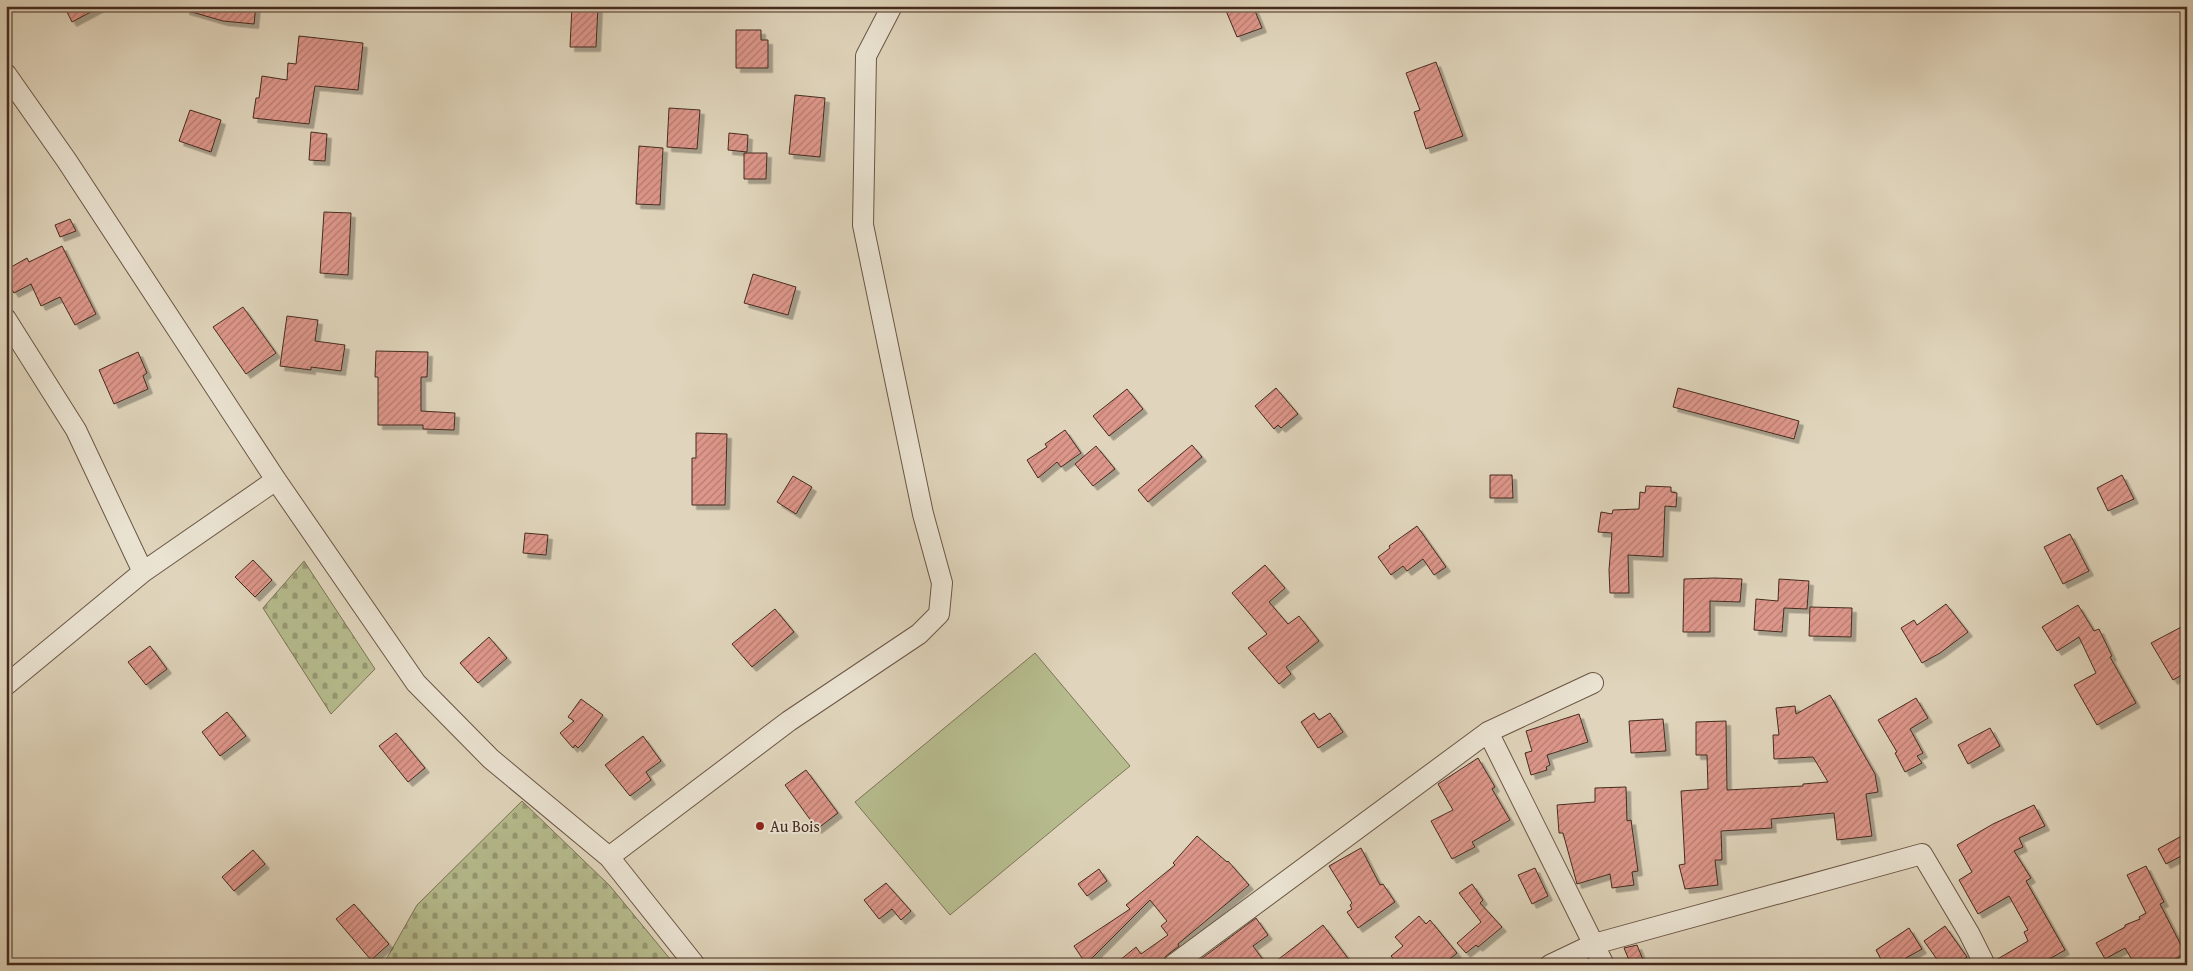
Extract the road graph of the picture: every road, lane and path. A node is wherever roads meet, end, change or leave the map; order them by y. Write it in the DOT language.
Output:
graph roads {
  1 [pos="892,6"];
  2 [pos="6,74"];
  3 [pos="6,319"];
  4 [pos="276,480"];
  5 [pos="143,572"];
  6 [pos="1593,683"];
  7 [pos="6,685"];
  8 [pos="1488,732"];
  9 [pos="609,857"];
  10 [pos="1594,944"];
  11 [pos="695,965"];
  12 [pos="1172,965"];
  13 [pos="1550,965"];
  14 [pos="1604,965"];
  15 [pos="1985,965"];
  1 -- 9 [label="street"];
  2 -- 4 [label="street"];
  3 -- 5 [label="street"];
  4 -- 5 [label="street"];
  4 -- 9 [label="street"];
  5 -- 7 [label="street"];
  6 -- 8 [label="street"];
  8 -- 10 [label="street"];
  8 -- 12 [label="street"];
  9 -- 11 [label="street"];
  10 -- 13 [label="street"];
  10 -- 14 [label="street"];
  10 -- 15 [label="street"];
}
